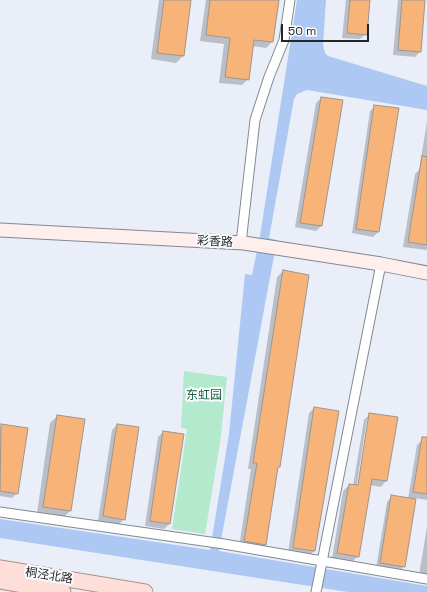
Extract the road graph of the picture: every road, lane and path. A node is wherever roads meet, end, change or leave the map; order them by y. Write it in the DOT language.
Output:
graph roads {
  1 [pos="290,0"];
  2 [pos="0,230"];
  3 [pos="243,243"];
  4 [pos="381,264"];
  5 [pos="427,273"];
  6 [pos="0,512"];
  7 [pos="321,564"];
  8 [pos="0,568"];
  9 [pos="427,579"];
  10 [pos="0,581"];
  11 [pos="316,590"];
  12 [pos="63,592"];
  13 [pos="145,592"];
  1 -- 3 [label="street"];
  2 -- 3 [label="street, 彩香路"];
  3 -- 4 [label="street, 彩香路"];
  4 -- 5 [label="street, 彩香路"];
  4 -- 7 [label="street"];
  6 -- 7 [label="street"];
  7 -- 9 [label="street"];
  7 -- 11 [label="street"];
  8 -- 13 [label="main road, 桐泾北路"];
  10 -- 12 [label="main road, 桐泾北路"];
}
